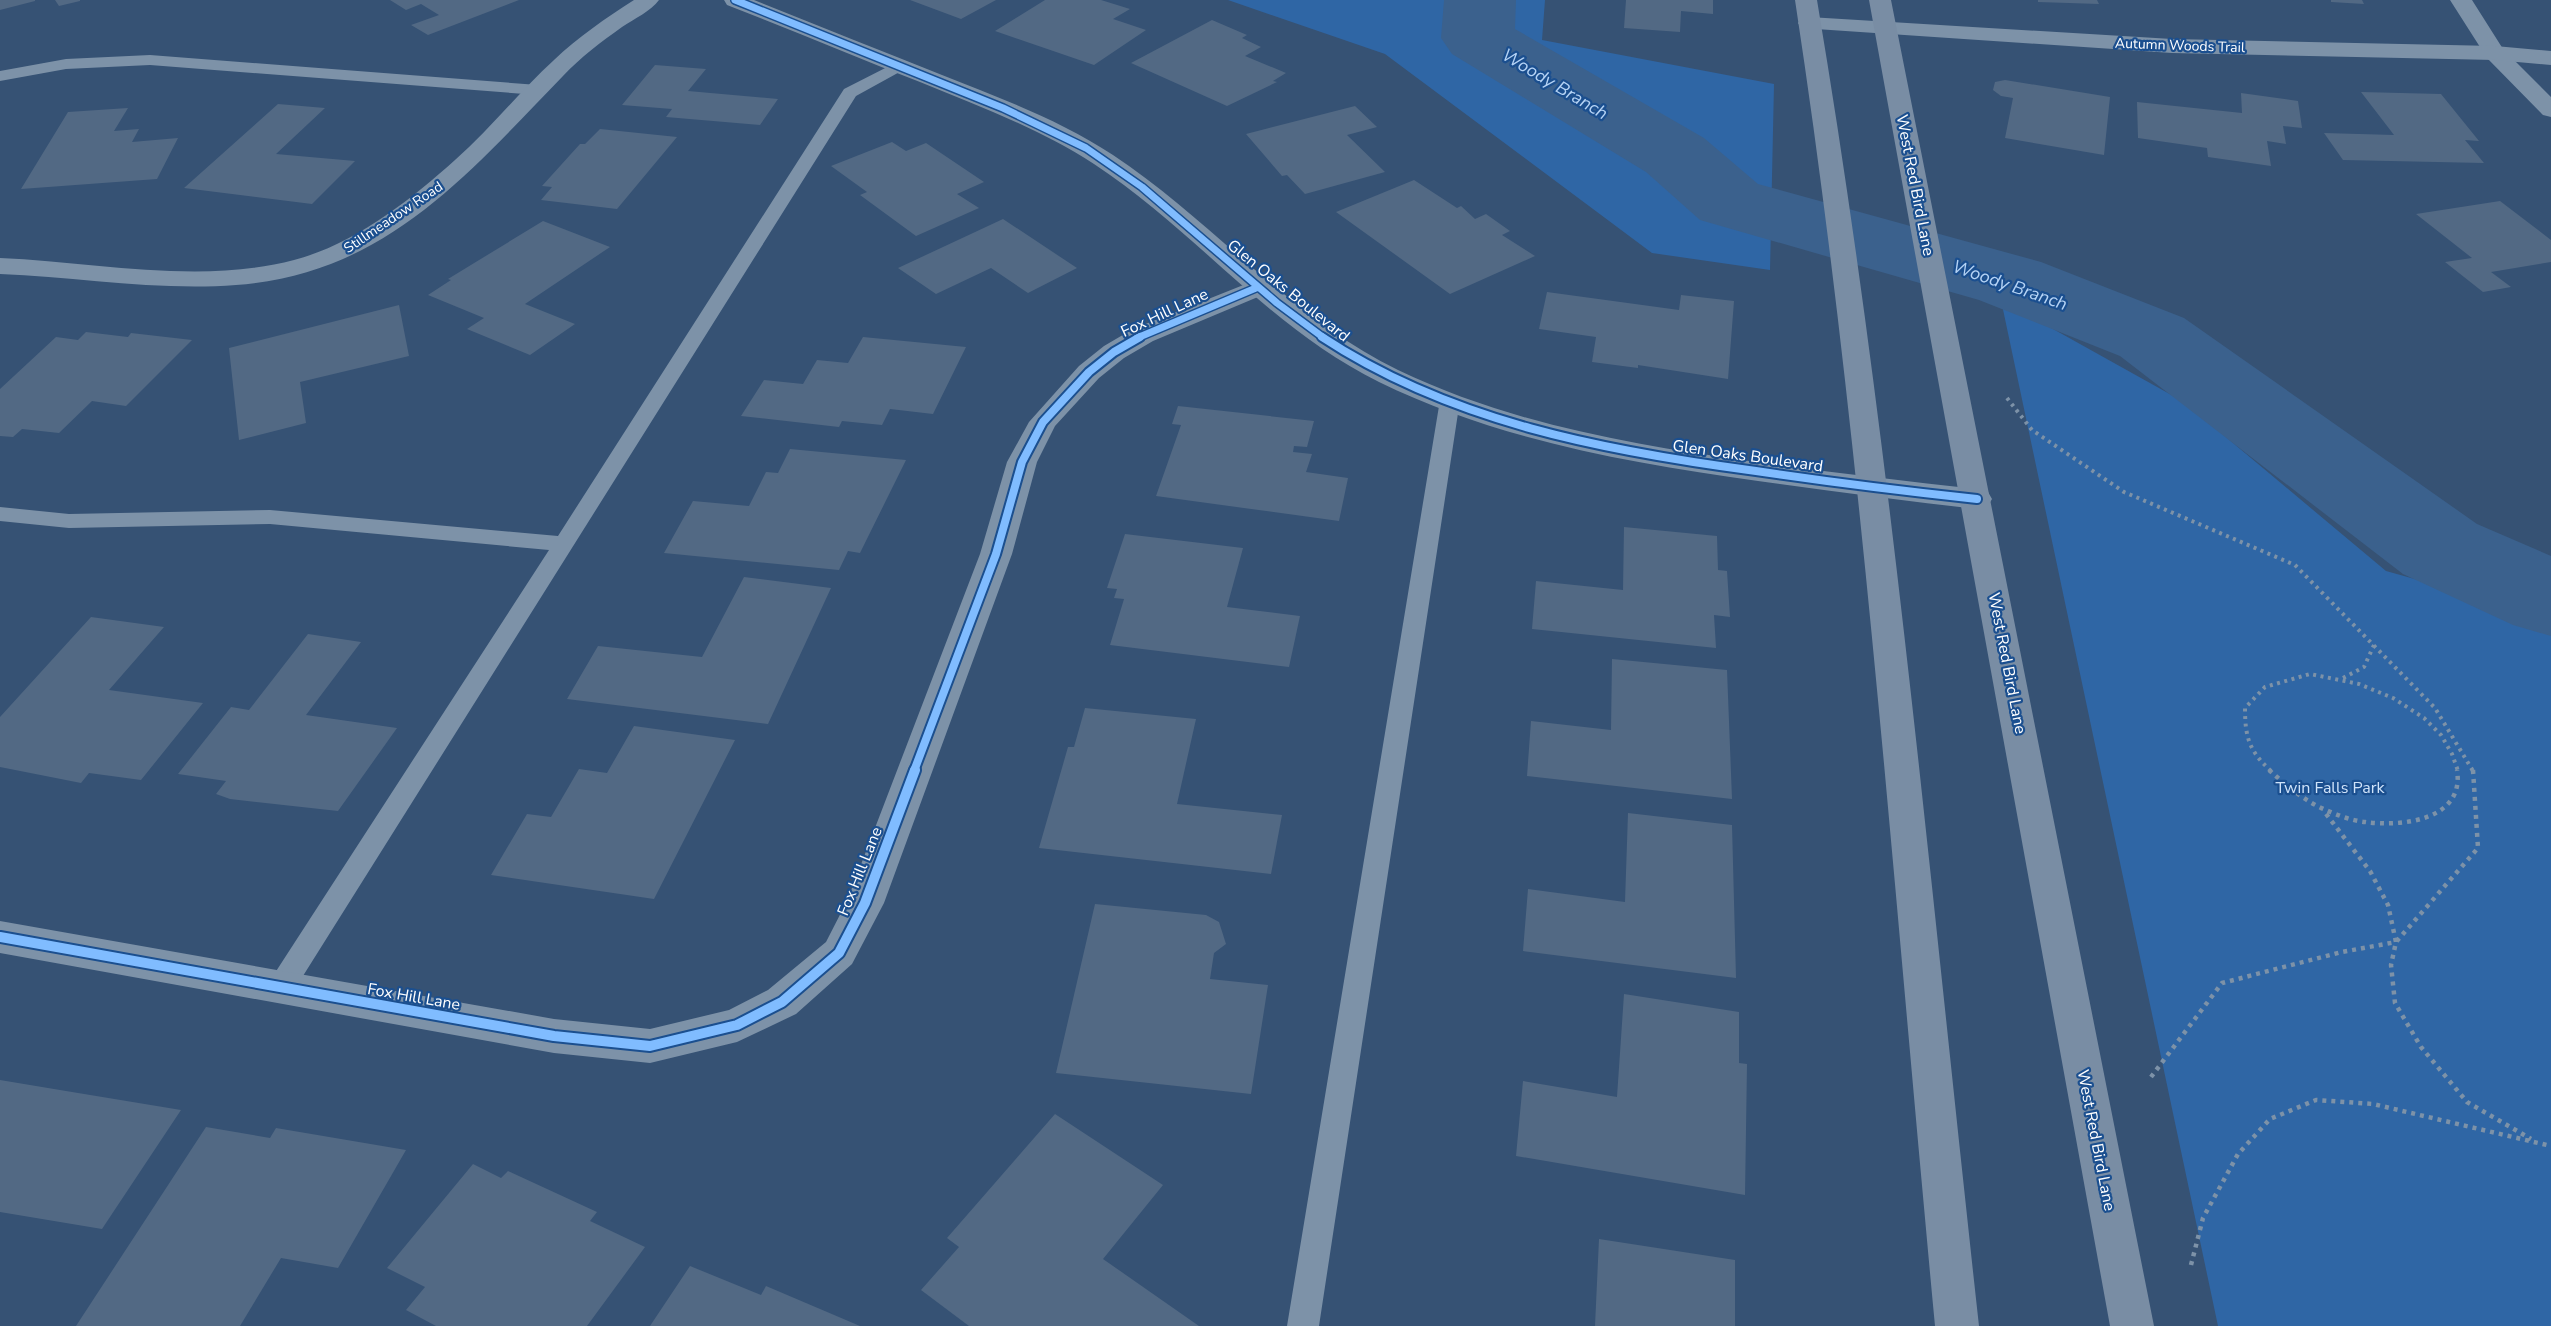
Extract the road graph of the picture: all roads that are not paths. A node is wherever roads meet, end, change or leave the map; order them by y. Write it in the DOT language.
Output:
graph roads {
  1 [pos="648,0"];
  2 [pos="735,0"];
  3 [pos="1806,0"];
  4 [pos="1880,0"];
  5 [pos="2461,0"];
  6 [pos="1809,22"];
  7 [pos="1886,28"];
  8 [pos="2494,53"];
  9 [pos="2551,58"];
  10 [pos="899,66"];
  11 [pos="0,76"];
  12 [pos="538,90"];
  13 [pos="2551,110"];
  14 [pos="0,266"];
  15 [pos="1256,288"];
  16 [pos="1450,400"];
  17 [pos="1871,488"];
  18 [pos="1977,500"];
  19 [pos="0,514"];
  20 [pos="564,544"];
  21 [pos="0,937"];
  22 [pos="281,987"];
  23 [pos="1303,1326"];
  24 [pos="1957,1326"];
  25 [pos="2132,1326"];
  1 -- 12 [label="street, Stillmeadow Road"];
  2 -- 10 [label="street, Glen Oaks Boulevard"];
  3 -- 6 [label="main road"];
  4 -- 7 [label="main road, West Red Bird Lane"];
  5 -- 8 [label="street"];
  6 -- 7 [label="street, Autumn Woods Trail"];
  6 -- 17 [label="main road"];
  7 -- 8 [label="street, Autumn Woods Trail"];
  7 -- 18 [label="main road, West Red Bird Lane"];
  8 -- 9 [label="street, Autumn Woods Trail"];
  8 -- 13 [label="street"];
  10 -- 15 [label="street, Glen Oaks Boulevard"];
  10 -- 20 [label="lane"];
  11 -- 12 [label="lane"];
  12 -- 14 [label="street, Stillmeadow Road"];
  15 -- 16 [label="street, Glen Oaks Boulevard"];
  15 -- 22 [label="street, Fox Hill Lane"];
  16 -- 17 [label="street, Glen Oaks Boulevard"];
  16 -- 23 [label="lane"];
  17 -- 18 [label="street, Glen Oaks Boulevard"];
  17 -- 24 [label="main road"];
  18 -- 25 [label="main road, West Red Bird Lane"];
  19 -- 20 [label="lane"];
  20 -- 22 [label="lane"];
  21 -- 22 [label="street, Fox Hill Lane"];
}
